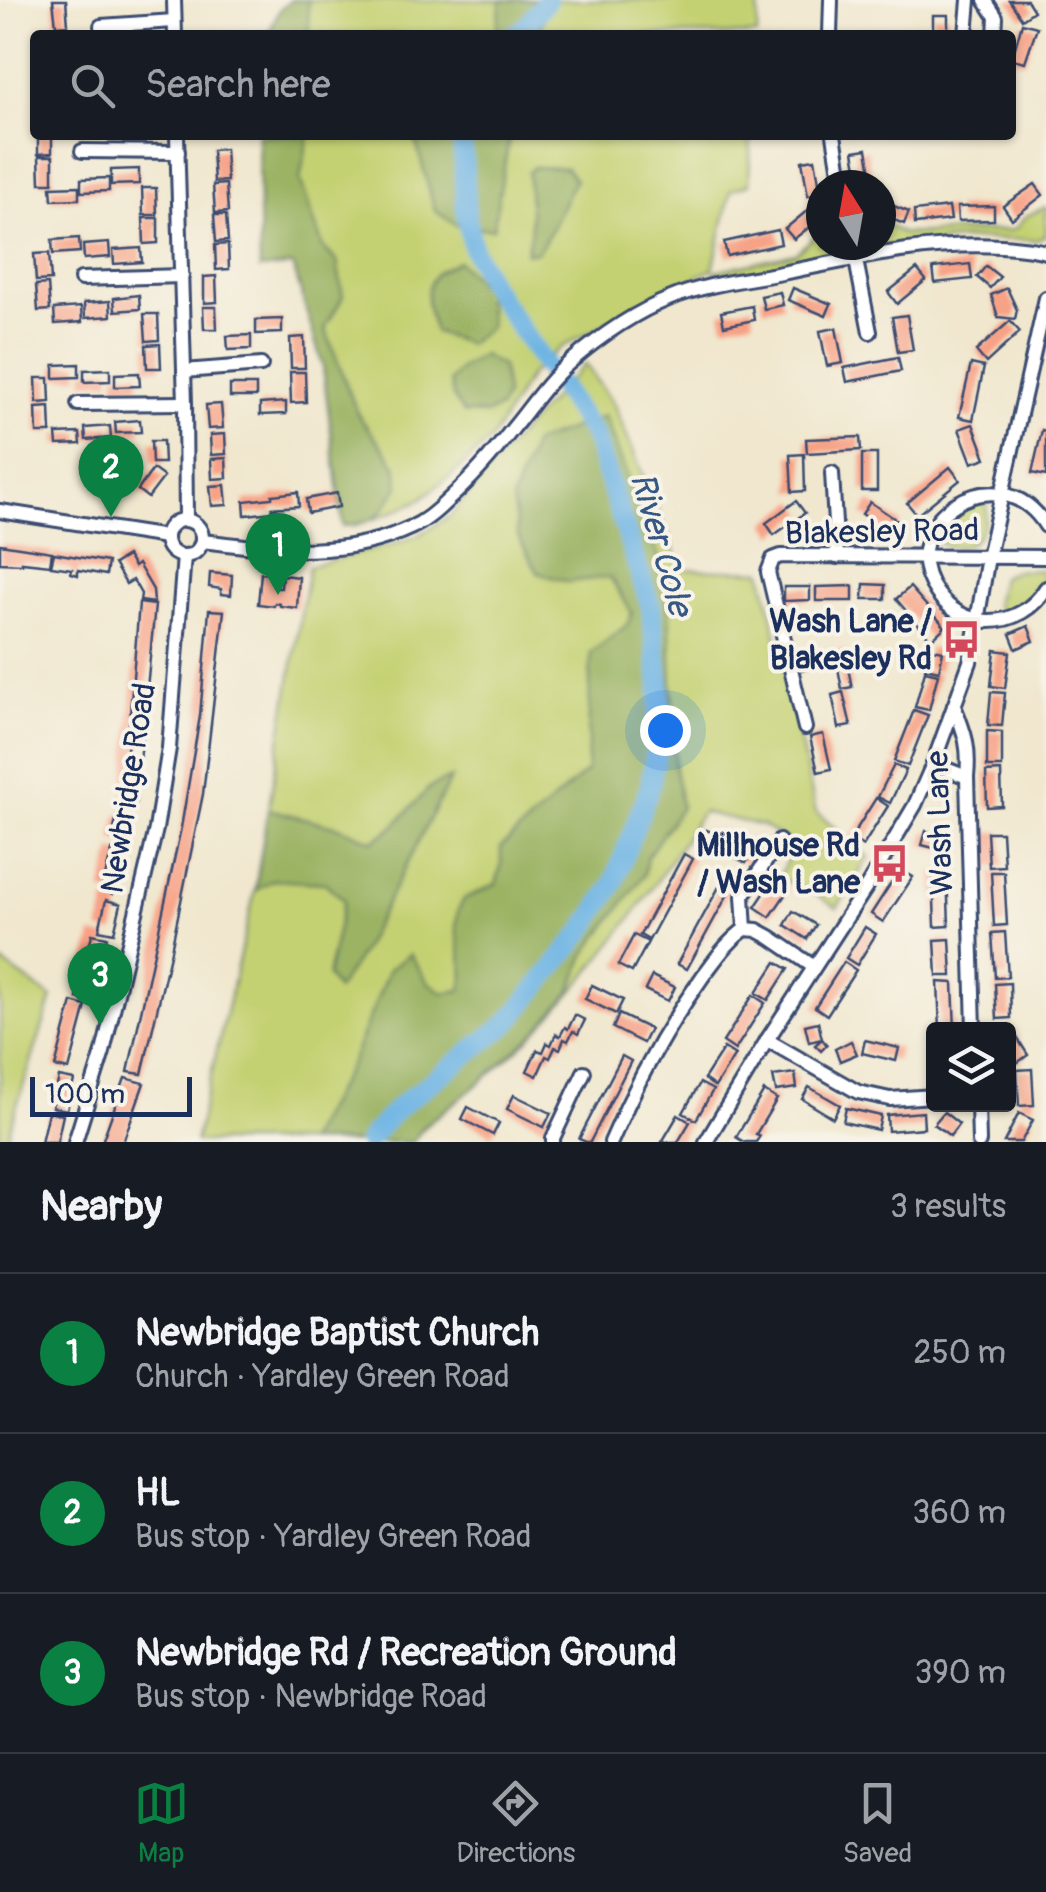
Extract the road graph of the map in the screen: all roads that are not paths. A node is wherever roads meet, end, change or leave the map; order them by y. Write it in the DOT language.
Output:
graph roads {
  1 [pos="174,0"];
  2 [pos="831,0"];
  3 [pos="969,0"];
  4 [pos="986,0"];
  5 [pos="101,26"];
  6 [pos="175,28"];
  7 [pos="830,30"];
  8 [pos="966,30"];
  9 [pos="995,30"];
  10 [pos="177,140"];
  11 [pos="835,140"];
  12 [pos="82,151"];
  13 [pos="178,152"];
  14 [pos="840,170"];
  15 [pos="896,249"];
  16 [pos="1046,252"];
  17 [pos="822,260"];
  18 [pos="856,260"];
  19 [pos="182,276"];
  20 [pos="81,279"];
  21 [pos="1046,298"];
  22 [pos="870,332"];
  23 [pos="261,365"];
  24 [pos="184,371"];
  25 [pos="185,402"];
  26 [pos="78,404"];
  27 [pos="832,474"];
  28 [pos="1002,494"];
  29 [pos="0,511"];
  30 [pos="186,520"];
  31 [pos="1046,526"];
  32 [pos="166,537"];
  33 [pos="202,541"];
  34 [pos="184,556"];
  35 [pos="837,557"];
  36 [pos="925,557"];
  37 [pos="988,557"];
  38 [pos="1046,557"];
  39 [pos="1046,588"];
  40 [pos="976,620"];
  41 [pos="954,706"];
  42 [pos="805,728"];
  43 [pos="933,764"];
  44 [pos="967,777"];
  45 [pos="779,841"];
  46 [pos="745,929"];
  47 [pos="814,966"];
  48 [pos="974,1022"];
  49 [pos="767,1040"];
  50 [pos="584,1072"];
  51 [pos="926,1096"];
  52 [pos="978,1112"];
  53 [pos="75,1142"];
  54 [pos="554,1142"];
  55 [pos="610,1142"];
  56 [pos="706,1142"];
  57 [pos="980,1142"];
  1 -- 6 [label="street"];
  2 -- 7 [label="street"];
  3 -- 8 [label="street"];
  4 -- 9 [label="street"];
  5 -- 6 [label="street"];
  10 -- 13 [label="street"];
  11 -- 14 [label="street"];
  12 -- 13 [label="street"];
  13 -- 19 [label="street"];
  15 -- 16 [label="street"];
  17 -- 33 [label="street"];
  18 -- 22 [label="street"];
  19 -- 20 [label="street"];
  19 -- 24 [label="street"];
  21 -- 28 [label="street, Wash Lane"];
  23 -- 24 [label="street"];
  24 -- 25 [label="street"];
  25 -- 26 [label="street"];
  25 -- 30 [label="street"];
  27 -- 35 [label="street"];
  28 -- 31 [label="street"];
  28 -- 36 [label="street"];
  28 -- 37 [label="street, Wash Lane"];
  29 -- 32 [label="street"];
  30 -- 32 [label="street"];
  30 -- 33 [label="street"];
  32 -- 34 [label="street"];
  33 -- 34 [label="street"];
  34 -- 53 [label="street, Newbridge Road"];
  35 -- 36 [label="street, Blakesley Road"];
  35 -- 42 [label="street, Blakesley Road"];
  36 -- 37 [label="street, Blakesley Road"];
  36 -- 40 [label="street"];
  37 -- 38 [label="street, Blakesley Road"];
  37 -- 40 [label="street, Wash Lane"];
  39 -- 40 [label="street"];
  40 -- 41 [label="street, Wash Lane"];
  41 -- 43 [label="street"];
  41 -- 44 [label="street, Wash Lane"];
  43 -- 44 [label="street"];
  43 -- 47 [label="street"];
  44 -- 48 [label="street, Wash Lane"];
  45 -- 46 [label="street"];
  46 -- 47 [label="street"];
  46 -- 55 [label="street"];
  47 -- 49 [label="street"];
  49 -- 51 [label="street"];
  49 -- 56 [label="street"];
  50 -- 54 [label="street"];
  52 -- 57 [label="street"];
}
